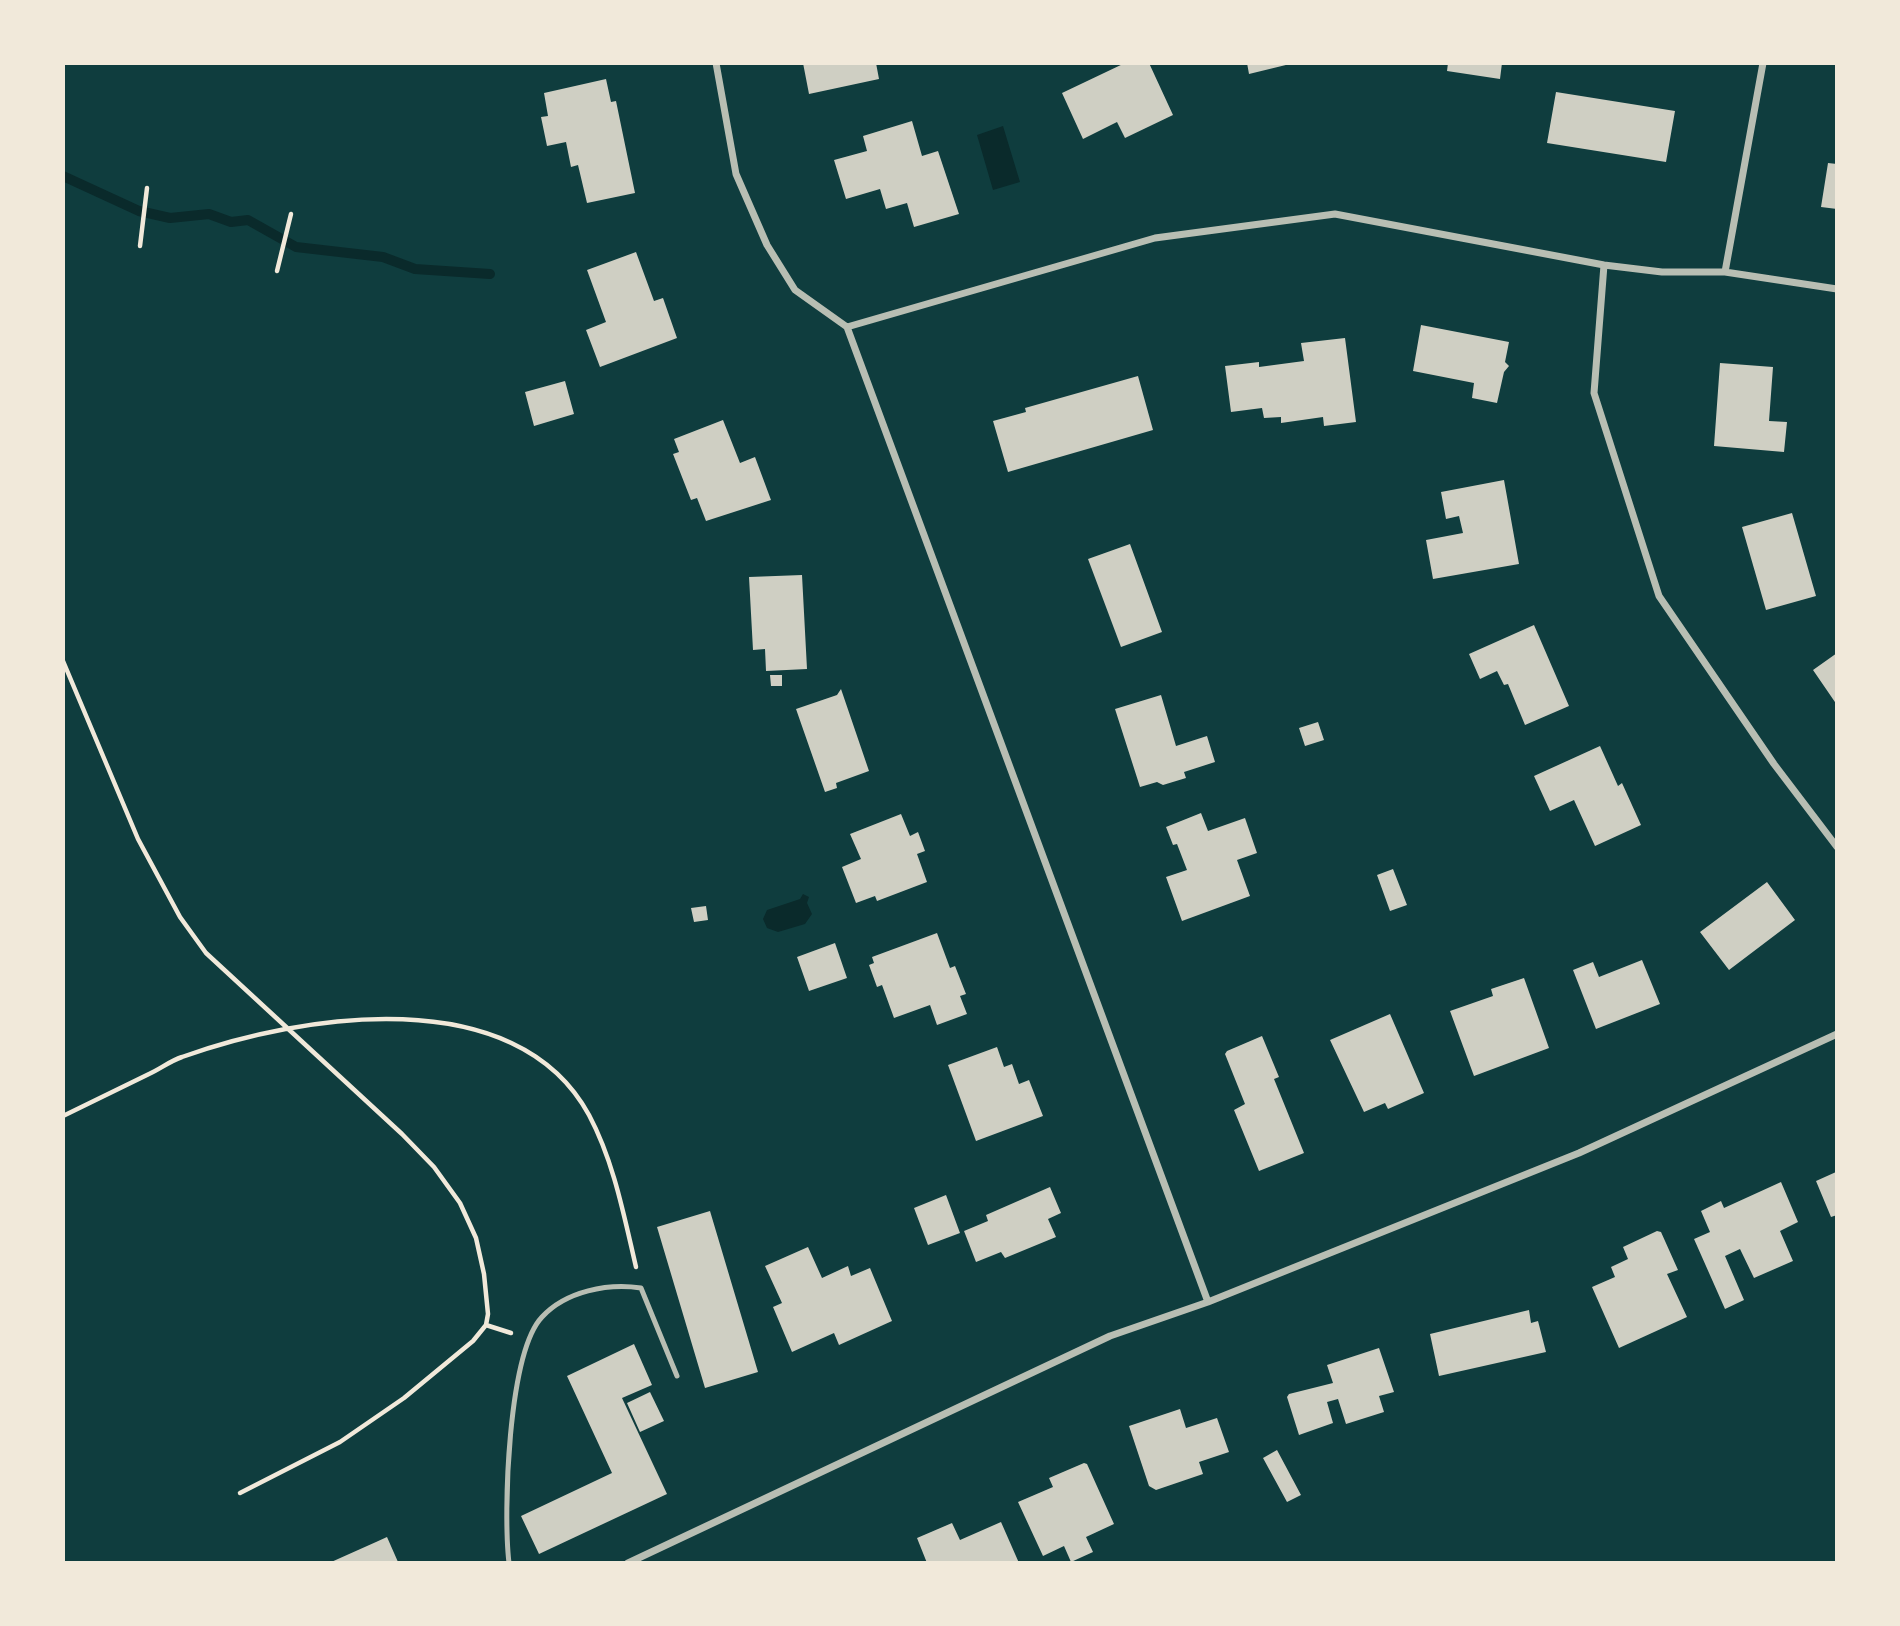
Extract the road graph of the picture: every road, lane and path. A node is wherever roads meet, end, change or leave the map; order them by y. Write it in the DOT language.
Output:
graph roads {
  1 [pos="716,63"];
  2 [pos="1763,63"];
  3 [pos="147,188"];
  4 [pos="291,214"];
  5 [pos="140,246"];
  6 [pos="1604,265"];
  7 [pos="277,271"];
  8 [pos="1725,272"];
  9 [pos="1837,289"];
  10 [pos="847,327"];
  11 [pos="63,661"];
  12 [pos="1837,847"];
  13 [pos="288,1028"];
  14 [pos="1837,1034"];
  15 [pos="63,1116"];
  16 [pos="641,1288"];
  17 [pos="1208,1302"];
  18 [pos="677,1376"];
  19 [pos="240,1493"];
  20 [pos="509,1563"];
  21 [pos="628,1563"];
  1 -- 10 [label="street"];
  2 -- 8 [label="street"];
  3 -- 5 [label="path"];
  4 -- 7 [label="path"];
  6 -- 8 [label="street"];
  6 -- 10 [label="street"];
  6 -- 12 [label="street"];
  8 -- 9 [label="street"];
  10 -- 17 [label="street"];
  11 -- 13 [label="path"];
  13 -- 15 [label="path"];
  13 -- 16 [label="path"];
  13 -- 19 [label="path"];
  14 -- 17 [label="street"];
  16 -- 18 [label="lane"];
  16 -- 20 [label="lane"];
  17 -- 21 [label="street"];
}
